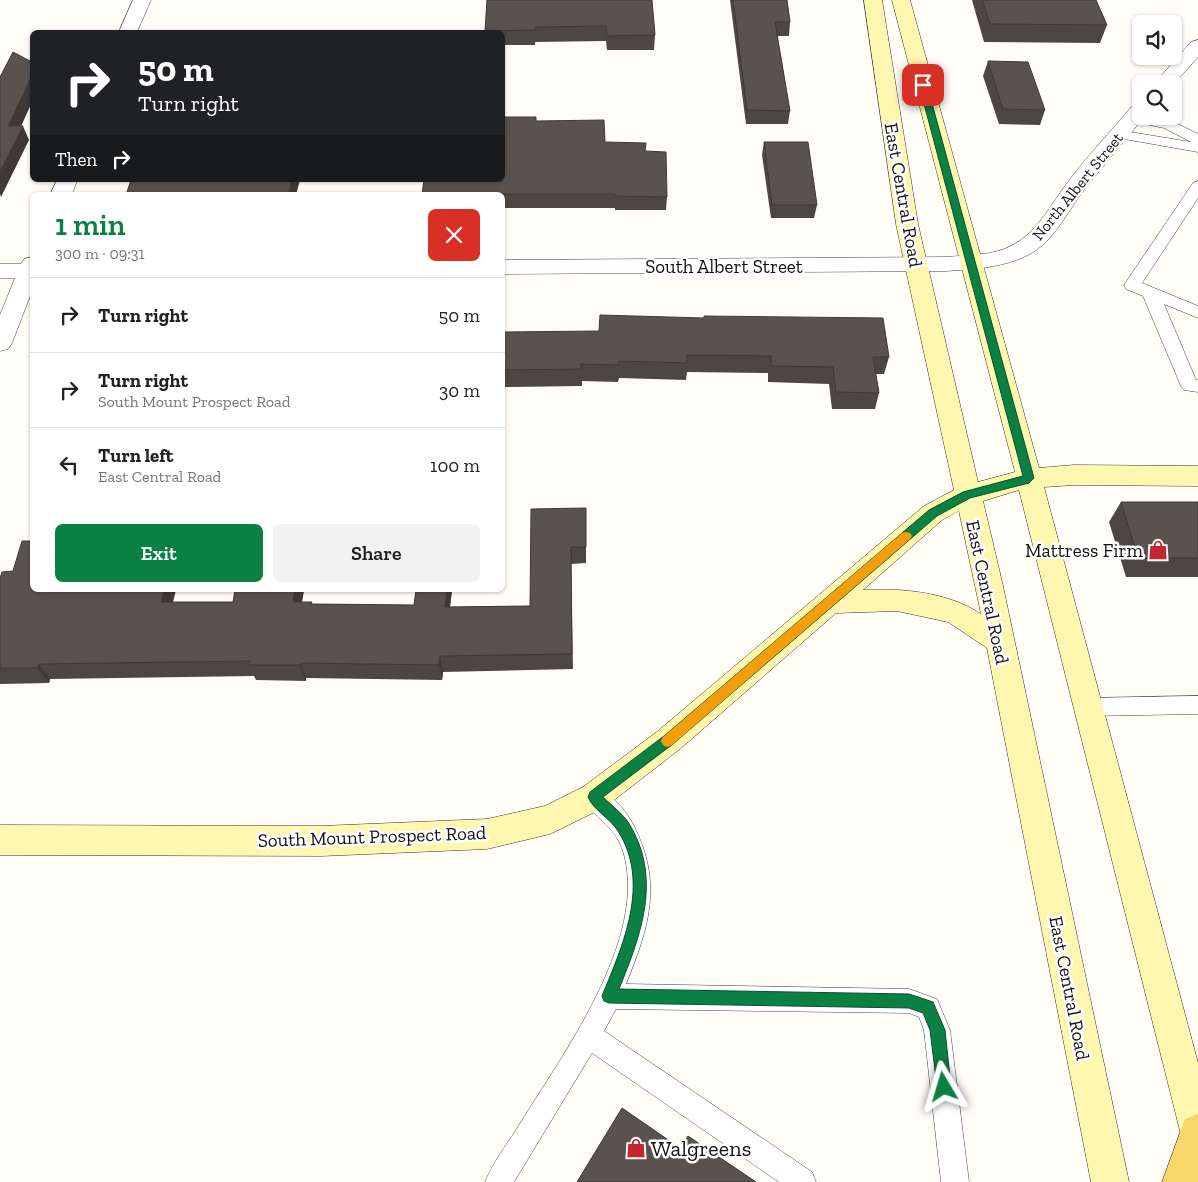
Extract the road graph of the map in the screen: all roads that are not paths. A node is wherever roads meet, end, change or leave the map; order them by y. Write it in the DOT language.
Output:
graph roads {
  1 [pos="142,0"];
  2 [pos="873,0"];
  3 [pos="901,0"];
  4 [pos="129,30"];
  5 [pos="1198,46"];
  6 [pos="1171,75"];
  7 [pos="1132,119"];
  8 [pos="1171,125"];
  9 [pos="1118,134"];
  10 [pos="1198,140"];
  11 [pos="1198,148"];
  12 [pos="1198,186"];
  13 [pos="971,263"];
  14 [pos="916,264"];
  15 [pos="946,264"];
  16 [pos="505,267"];
  17 [pos="30,268"];
  18 [pos="0,271"];
  19 [pos="30,273"];
  20 [pos="1150,292"];
  21 [pos="1198,312"];
  22 [pos="0,343"];
  23 [pos="1198,386"];
  24 [pos="1198,476"];
  25 [pos="1029,478"];
  26 [pos="967,495"];
  27 [pos="832,602"];
  28 [pos="999,641"];
  29 [pos="1198,705"];
  30 [pos="1088,706"];
  31 [pos="594,797"];
  32 [pos="0,840"];
  33 [pos="609,996"];
  34 [pos="588,1035"];
  35 [pos="1198,1131"];
  36 [pos="503,1179"];
  37 [pos="802,1182"];
  38 [pos="955,1182"];
  39 [pos="1110,1182"];
  40 [pos="1181,1182"];
  1 -- 4 [label="street"];
  2 -- 14 [label="main road, East Central Road"];
  3 -- 13 [label="main road"];
  5 -- 6 [label="street"];
  7 -- 9 [label="street, North Albert Street"];
  8 -- 10 [label="lane"];
  9 -- 11 [label="lane"];
  9 -- 13 [label="street, North Albert Street"];
  12 -- 20 [label="lane"];
  13 -- 15 [label="street, North Albert Street"];
  13 -- 25 [label="main road"];
  14 -- 15 [label="street, South Albert Street"];
  14 -- 16 [label="street, South Albert Street"];
  14 -- 26 [label="main road, East Central Road"];
  17 -- 18 [label="street"];
  19 -- 22 [label="street"];
  20 -- 21 [label="lane"];
  20 -- 23 [label="lane"];
  24 -- 25 [label="main road, South Mount Prospect Road"];
  25 -- 26 [label="main road, South Mount Prospect Road"];
  25 -- 30 [label="main road"];
  26 -- 27 [label="main road, South Mount Prospect Road"];
  26 -- 28 [label="main road, East Central Road"];
  27 -- 28 [label="main road"];
  27 -- 31 [label="main road, South Mount Prospect Road"];
  28 -- 39 [label="main road, East Central Road"];
  29 -- 30 [label="lane"];
  30 -- 35 [label="main road"];
  31 -- 32 [label="main road, South Mount Prospect Road"];
  31 -- 33 [label="lane"];
  33 -- 34 [label="lane"];
  33 -- 38 [label="lane"];
  34 -- 36 [label="lane"];
  34 -- 37 [label="lane"];
  35 -- 40 [label="main road"];
}
